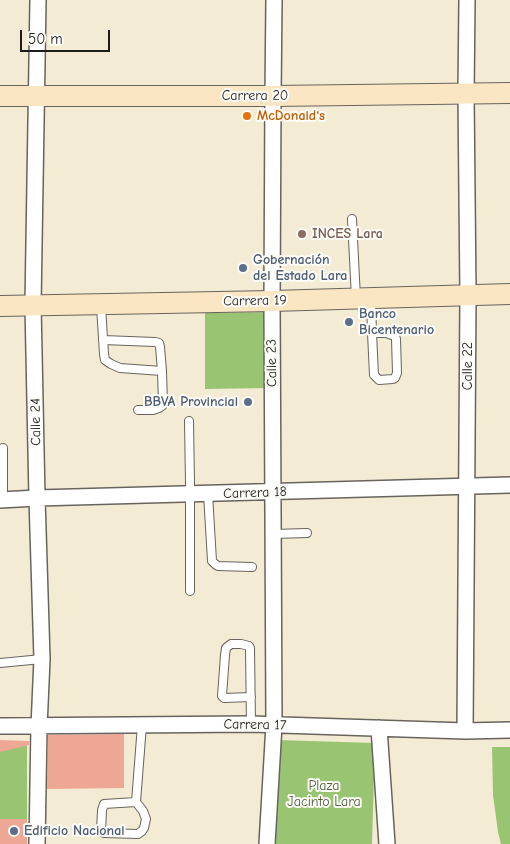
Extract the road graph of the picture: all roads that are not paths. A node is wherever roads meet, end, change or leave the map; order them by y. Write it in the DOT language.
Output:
graph roads {
  1 [pos="38,0"];
  2 [pos="274,0"];
  3 [pos="467,0"];
  4 [pos="510,92"];
  5 [pos="466,94"];
  6 [pos="0,96"];
  7 [pos="36,96"];
  8 [pos="273,96"];
  9 [pos="352,219"];
  10 [pos="510,294"];
  11 [pos="468,295"];
  12 [pos="364,298"];
  13 [pos="272,301"];
  14 [pos="101,304"];
  15 [pos="33,305"];
  16 [pos="0,306"];
  17 [pos="372,333"];
  18 [pos="103,340"];
  19 [pos="162,371"];
  20 [pos="138,410"];
  21 [pos="189,421"];
  22 [pos="3,448"];
  23 [pos="510,485"];
  24 [pos="467,486"];
  25 [pos="274,492"];
  26 [pos="190,494"];
  27 [pos="208,494"];
  28 [pos="37,498"];
  29 [pos="1,500"];
  30 [pos="274,534"];
  31 [pos="307,534"];
  32 [pos="252,567"];
  33 [pos="190,591"];
  34 [pos="42,660"];
  35 [pos="0,663"];
  36 [pos="251,697"];
  37 [pos="251,724"];
  38 [pos="142,725"];
  39 [pos="274,725"];
  40 [pos="0,726"];
  41 [pos="39,727"];
  42 [pos="379,728"];
  43 [pos="510,730"];
  44 [pos="465,731"];
  45 [pos="136,802"];
  46 [pos="37,844"];
  47 [pos="267,844"];
  48 [pos="386,844"];
  1 -- 7 [label="street, Calle 24"];
  2 -- 8 [label="street, Calle 23"];
  3 -- 5 [label="street, Calle 22"];
  4 -- 5 [label="street, Carrera 20"];
  5 -- 8 [label="street, Carrera 20"];
  5 -- 11 [label="street, Calle 22"];
  6 -- 7 [label="street, Carrera 20"];
  7 -- 8 [label="street, Carrera 20"];
  7 -- 15 [label="street, Calle 24"];
  8 -- 13 [label="street, Calle 23"];
  9 -- 12 [label="lane"];
  10 -- 11 [label="street, Carrera 19"];
  11 -- 12 [label="street, Carrera 19"];
  11 -- 24 [label="street, Calle 22"];
  12 -- 13 [label="street, Carrera 19"];
  12 -- 17 [label="lane"];
  13 -- 14 [label="street, Carrera 19"];
  13 -- 25 [label="street, Calle 23"];
  14 -- 15 [label="street, Carrera 19"];
  14 -- 18 [label="lane"];
  15 -- 16 [label="street, Carrera 19"];
  15 -- 28 [label="street, Calle 24"];
  17 -- 17 [label="lane"];
  18 -- 19 [label="lane"];
  18 -- 19 [label="lane"];
  19 -- 20 [label="lane"];
  21 -- 26 [label="lane"];
  22 -- 29 [label="lane"];
  23 -- 24 [label="street, Carrera 18"];
  24 -- 25 [label="street, Carrera 18"];
  24 -- 44 [label="street, Calle 22"];
  25 -- 27 [label="street, Carrera 18"];
  25 -- 30 [label="street, Calle 23"];
  26 -- 27 [label="street, Carrera 18"];
  26 -- 28 [label="street, Carrera 18"];
  26 -- 33 [label="lane"];
  27 -- 32 [label="lane"];
  28 -- 29 [label="street, Carrera 18"];
  28 -- 34 [label="street, Calle 24"];
  30 -- 31 [label="lane"];
  30 -- 39 [label="street, Calle 23"];
  34 -- 35 [label="lane"];
  34 -- 41 [label="street, Calle 24"];
  36 -- 36 [label="lane"];
  36 -- 37 [label="lane"];
  37 -- 38 [label="street, Carrera 17"];
  37 -- 39 [label="street, Carrera 17"];
  38 -- 41 [label="street, Carrera 17"];
  38 -- 45 [label="lane"];
  39 -- 42 [label="street, Carrera 17"];
  39 -- 47 [label="street, Calle 23"];
  40 -- 41 [label="street, Carrera 17"];
  41 -- 46 [label="street, Calle 24"];
  42 -- 44 [label="street, Carrera 17"];
  42 -- 48 [label="street"];
  43 -- 44 [label="street, Carrera 17"];
  45 -- 45 [label="lane"];
}
